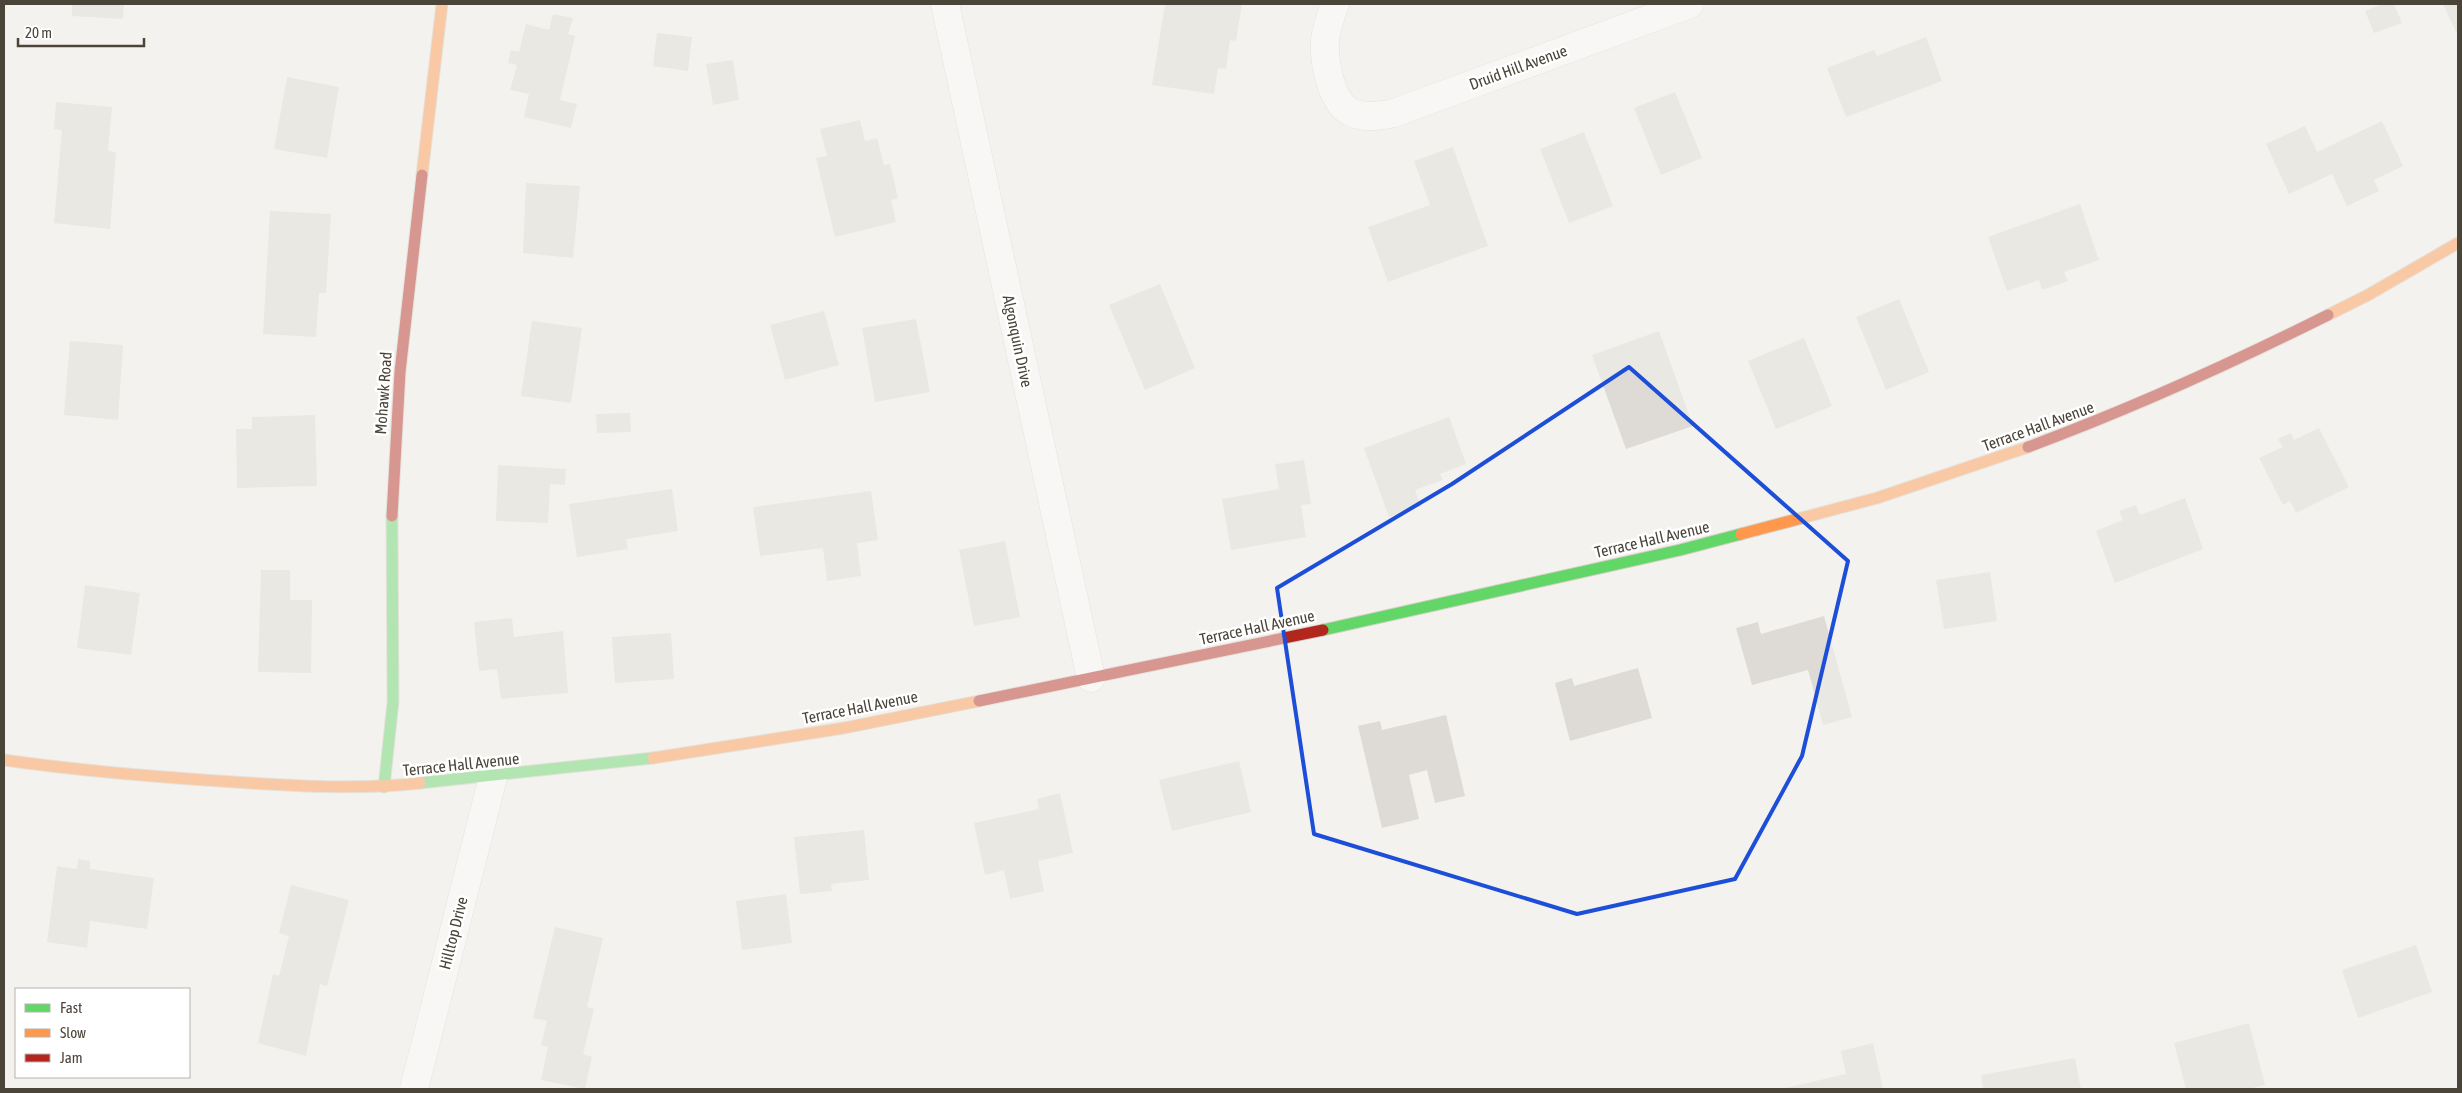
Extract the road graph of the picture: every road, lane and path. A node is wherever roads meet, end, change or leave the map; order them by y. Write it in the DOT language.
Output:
graph roads {
  1 [pos="442,4"];
  2 [pos="945,4"];
  3 [pos="1335,4"];
  4 [pos="1690,4"];
  5 [pos="2458,243"];
  6 [pos="1091,678"];
  7 [pos="4,760"];
  8 [pos="493,778"];
  9 [pos="384,787"];
  10 [pos="414,1089"];
  1 -- 9 [label="main road, Mohawk Road"];
  2 -- 6 [label="street, Algonquin Drive"];
  3 -- 4 [label="street, Druid Hill Avenue"];
  5 -- 6 [label="main road, Terrace Hall Avenue"];
  6 -- 8 [label="main road, Terrace Hall Avenue"];
  7 -- 9 [label="main road, Terrace Hall Avenue"];
  8 -- 9 [label="main road, Terrace Hall Avenue"];
  8 -- 10 [label="street, Hilltop Drive"];
}
